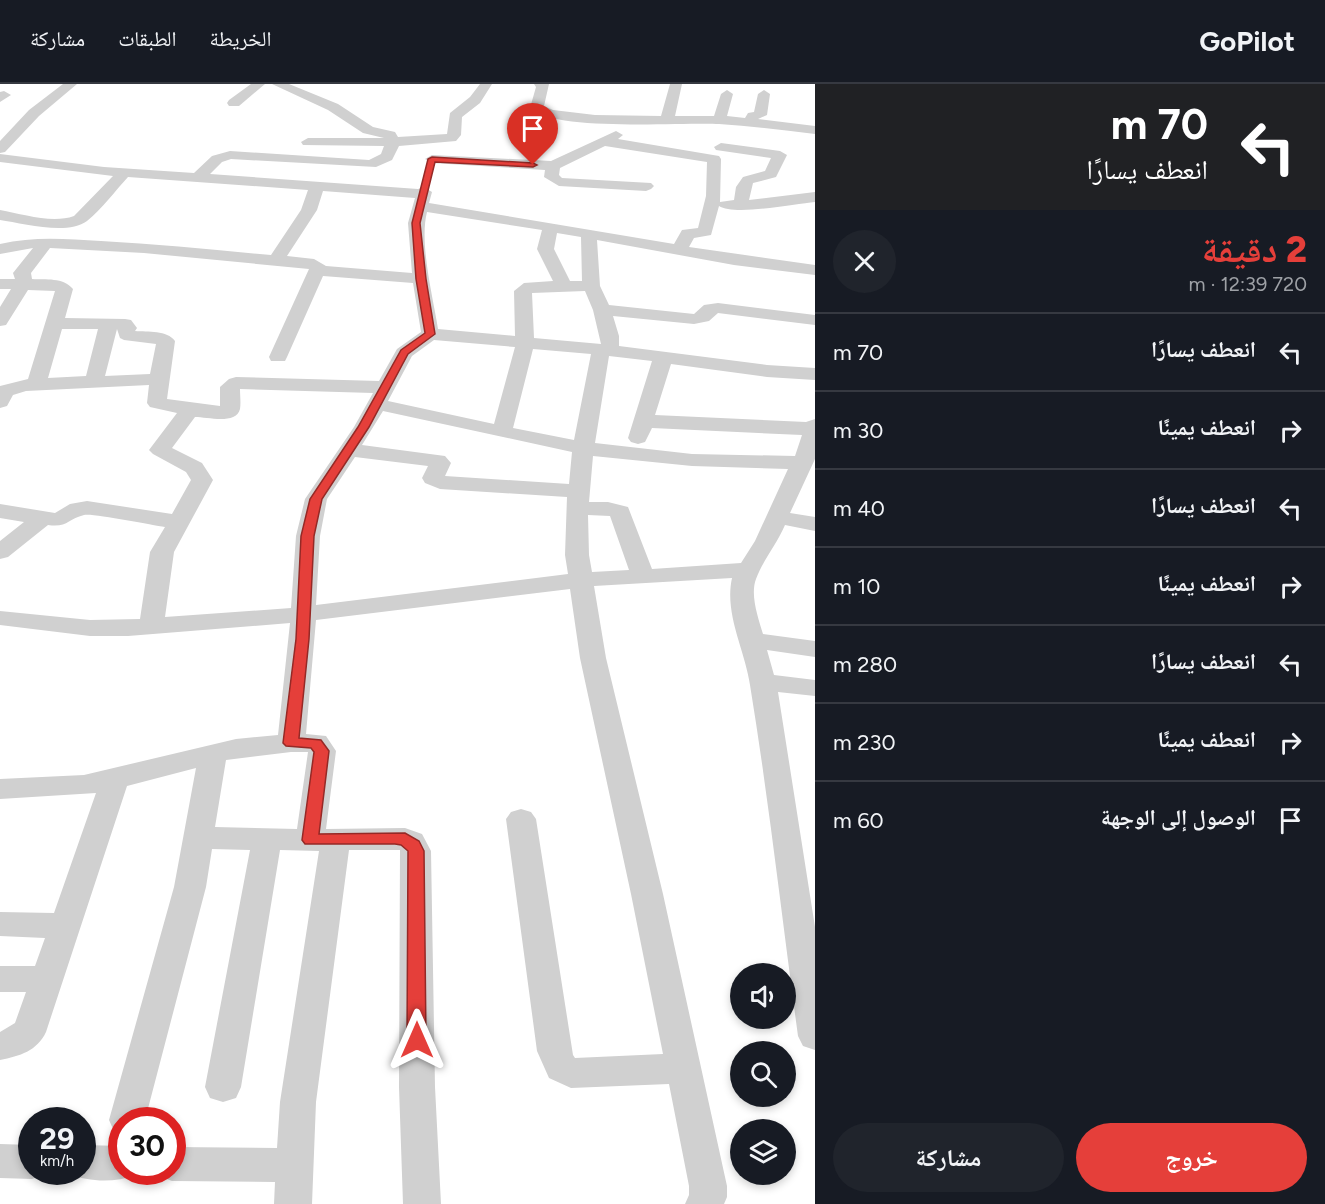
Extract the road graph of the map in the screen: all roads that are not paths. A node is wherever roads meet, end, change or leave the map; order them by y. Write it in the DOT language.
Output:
graph roads {
  1 [pos="71,84"];
  2 [pos="77,84"];
  3 [pos="259,84"];
  4 [pos="278,84"];
  5 [pos="486,84"];
  6 [pos="542,84"];
  7 [pos="676,84"];
  8 [pos="727,94"];
  9 [pos="764,94"];
  10 [pos="234,102"];
  11 [pos="639,120"];
  12 [pos="667,120"];
  13 [pos="719,120"];
  14 [pos="755,124"];
  15 [pos="687,130"];
  16 [pos="815,130"];
  17 [pos="437,139"];
  18 [pos="603,141"];
  19 [pos="308,142"];
  20 [pos="393,142"];
  21 [pos="749,150"];
  22 [pos="717,153"];
  23 [pos="0,156"];
  24 [pos="432,159"];
  25 [pos="553,166"];
  26 [pos="125,172"];
  27 [pos="198,177"];
  28 [pos="316,184"];
  29 [pos="646,186"];
  30 [pos="815,197"];
  31 [pos="421,200"];
  32 [pos="712,204"];
  33 [pos="741,205"];
  34 [pos="3,217"];
  35 [pos="551,227"];
  36 [pos="589,234"];
  37 [pos="46,243"];
  38 [pos="0,249"];
  39 [pos="679,250"];
  40 [pos="276,260"];
  41 [pos="810,269"];
  42 [pos="317,270"];
  43 [pos="421,279"];
  44 [pos="24,283"];
  45 [pos="0,284"];
  46 [pos="815,284"];
  47 [pos="591,286"];
  48 [pos="563,287"];
  49 [pos="602,310"];
  50 [pos="815,320"];
  51 [pos="0,321"];
  52 [pos="54,323"];
  53 [pos="109,323"];
  54 [pos="430,334"];
  55 [pos="525,343"];
  56 [pos="606,350"];
  57 [pos="278,357"];
  58 [pos="663,358"];
  59 [pos="815,374"];
  60 [pos="159,379"];
  61 [pos="94,382"];
  62 [pos="36,385"];
  63 [pos="381,395"];
  64 [pos="0,402"];
  65 [pos="190,411"];
  66 [pos="643,421"];
  67 [pos="815,427"];
  68 [pos="502,432"];
  69 [pos="583,448"];
  70 [pos="349,450"];
  71 [pos="632,454"];
  72 [pos="802,464"];
  73 [pos="578,499"];
  74 [pos="0,511"];
  75 [pos="777,517"];
  76 [pos="43,518"];
  77 [pos="179,522"];
  78 [pos="815,524"];
  79 [pos="0,552"];
  80 [pos="748,570"];
  81 [pos="643,577"];
  82 [pos="581,580"];
  83 [pos="304,614"];
  84 [pos="0,618"];
  85 [pos="151,627"];
  86 [pos="752,640"];
  87 [pos="815,649"];
  88 [pos="764,682"];
  89 [pos="815,688"];
  90 [pos="291,743"];
  91 [pos="213,754"];
  92 [pos="115,779"];
  93 [pos="0,789"];
  94 [pos="521,819"];
  95 [pos="198,838"];
  96 [pos="267,839"];
  97 [pos="323,840"];
  98 [pos="0,924"];
  99 [pos="65,926"];
  100 [pos="0,979"];
  101 [pos="47,979"];
  102 [pos="815,1036"];
  103 [pos="0,1046"];
  104 [pos="683,1068"];
  105 [pos="223,1087"];
  106 [pos="131,1107"];
  107 [pos="0,1161"];
  108 [pos="18,1162"];
  109 [pos="186,1164"];
  110 [pos="295,1165"];
  111 [pos="293,1204"];
  112 [pos="422,1204"];
  113 [pos="704,1204"];
  1 -- 2 [label="street"];
  1 -- 23 [label="street"];
  3 -- 10 [label="street"];
  4 -- 20 [label="street"];
  5 -- 17 [label="street"];
  6 -- 11 [label="street"];
  7 -- 12 [label="street"];
  8 -- 13 [label="street"];
  9 -- 14 [label="street"];
  11 -- 12 [label="street"];
  11 -- 18 [label="street"];
  12 -- 15 [label="street"];
  13 -- 14 [label="street"];
  13 -- 15 [label="street"];
  14 -- 16 [label="street"];
  14 -- 21 [label="street"];
  15 -- 22 [label="street"];
  17 -- 20 [label="street"];
  17 -- 24 [label="street"];
  18 -- 22 [label="street"];
  18 -- 25 [label="street"];
  19 -- 20 [label="street"];
  20 -- 27 [label="street"];
  21 -- 22 [label="street"];
  21 -- 33 [label="street"];
  22 -- 32 [label="street"];
  23 -- 26 [label="street"];
  24 -- 25 [label="street"];
  24 -- 31 [label="street"];
  25 -- 29 [label="street"];
  26 -- 27 [label="street"];
  26 -- 34 [label="street"];
  27 -- 28 [label="street"];
  28 -- 31 [label="street"];
  28 -- 40 [label="street"];
  30 -- 33 [label="street"];
  31 -- 35 [label="street"];
  31 -- 43 [label="street"];
  32 -- 33 [label="street"];
  32 -- 39 [label="street"];
  35 -- 36 [label="street"];
  35 -- 48 [label="street"];
  36 -- 39 [label="street"];
  36 -- 47 [label="street"];
  37 -- 38 [label="street"];
  37 -- 40 [label="street"];
  37 -- 44 [label="street"];
  39 -- 41 [label="street"];
  40 -- 42 [label="street"];
  41 -- 46 [label="street"];
  42 -- 43 [label="street"];
  42 -- 57 [label="street"];
  43 -- 54 [label="street"];
  44 -- 45 [label="street"];
  44 -- 51 [label="street"];
  44 -- 52 [label="street"];
  47 -- 48 [label="street"];
  47 -- 49 [label="street"];
  48 -- 55 [label="street"];
  49 -- 50 [label="street"];
  49 -- 56 [label="street"];
  52 -- 53 [label="street"];
  52 -- 62 [label="street"];
  53 -- 60 [label="street"];
  53 -- 61 [label="street"];
  54 -- 55 [label="street"];
  54 -- 63 [label="street"];
  55 -- 56 [label="street"];
  55 -- 68 [label="street"];
  56 -- 58 [label="street"];
  56 -- 69 [label="street"];
  58 -- 59 [label="street"];
  58 -- 66 [label="street"];
  60 -- 61 [label="street"];
  60 -- 65 [label="street"];
  61 -- 62 [label="street"];
  62 -- 64 [label="street"];
  63 -- 65 [label="street"];
  63 -- 68 [label="street"];
  63 -- 70 [label="street"];
  65 -- 77 [label="street"];
  66 -- 67 [label="street"];
  66 -- 71 [label="street"];
  67 -- 72 [label="street"];
  68 -- 69 [label="street"];
  69 -- 71 [label="street"];
  69 -- 73 [label="street"];
  70 -- 73 [label="street"];
  70 -- 83 [label="street"];
  71 -- 72 [label="street"];
  72 -- 75 [label="street"];
  73 -- 81 [label="street"];
  73 -- 82 [label="street"];
  74 -- 76 [label="street"];
  75 -- 78 [label="street"];
  75 -- 80 [label="street"];
  76 -- 77 [label="street"];
  76 -- 79 [label="street"];
  77 -- 85 [label="street"];
  80 -- 81 [label="street"];
  80 -- 86 [label="street"];
  81 -- 82 [label="street"];
  82 -- 83 [label="street"];
  82 -- 104 [label="street"];
  83 -- 85 [label="street"];
  83 -- 90 [label="street"];
  84 -- 85 [label="street"];
  86 -- 87 [label="street"];
  86 -- 88 [label="street"];
  88 -- 89 [label="street"];
  88 -- 102 [label="street"];
  90 -- 91 [label="street"];
  90 -- 97 [label="street"];
  91 -- 92 [label="street"];
  91 -- 95 [label="street"];
  92 -- 93 [label="street"];
  92 -- 99 [label="street"];
  94 -- 104 [label="street"];
  95 -- 96 [label="street"];
  95 -- 106 [label="street"];
  96 -- 97 [label="street"];
  96 -- 105 [label="street"];
  97 -- 110 [label="street"];
  97 -- 112 [label="street"];
  98 -- 99 [label="street"];
  99 -- 101 [label="street"];
  100 -- 101 [label="street"];
  101 -- 103 [label="street"];
  104 -- 113 [label="street"];
  107 -- 108 [label="street"];
  109 -- 110 [label="street"];
  110 -- 111 [label="street"];
}
